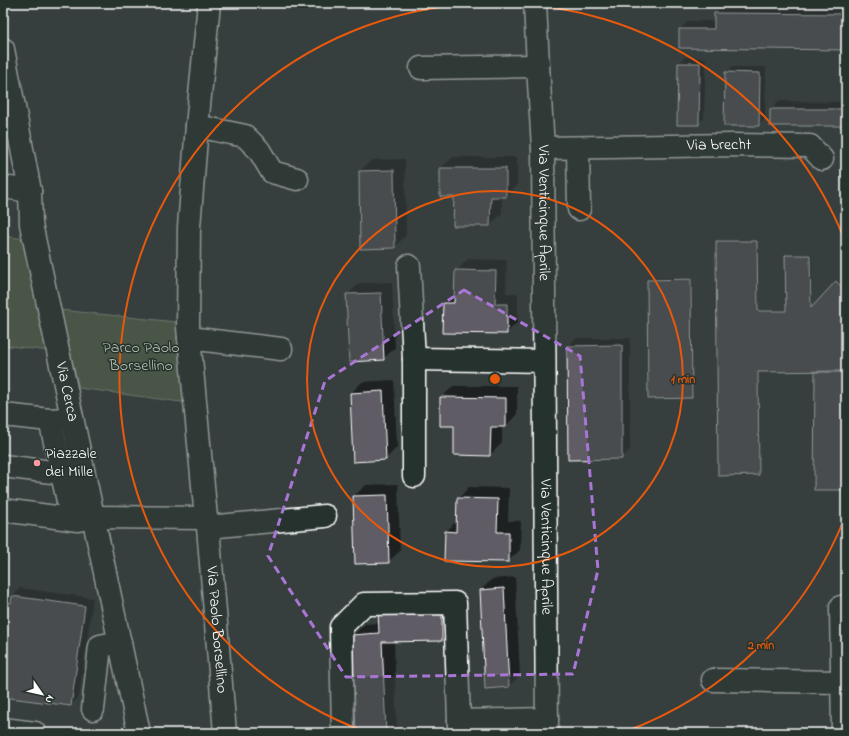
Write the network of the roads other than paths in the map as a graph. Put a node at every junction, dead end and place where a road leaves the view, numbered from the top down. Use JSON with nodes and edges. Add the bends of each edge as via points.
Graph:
{"nodes":[{"id":1,"x":209,"y":3,"type":"edge"},
{"id":2,"x":535,"y":3,"type":"edge"},
{"id":3,"x":3,"y":49,"type":"edge"},
{"id":4,"x":538,"y":66,"type":"junction"},
{"id":5,"x":421,"y":68,"type":"dead end"},
{"id":6,"x":197,"y":126,"type":"junction"},
{"id":7,"x":543,"y":148,"type":"junction"},
{"id":8,"x":578,"y":148,"type":"junction"},
{"id":9,"x":822,"y":159,"type":"dead end"},
{"id":10,"x":296,"y":179,"type":"dead end"},
{"id":11,"x":3,"y":187,"type":"edge"},
{"id":12,"x":30,"y":191,"type":"junction"},
{"id":13,"x":579,"y":209,"type":"dead end"},
{"id":14,"x":409,"y":266,"type":"dead end"},
{"id":15,"x":188,"y":338,"type":"junction"},
{"id":16,"x":281,"y":349,"type":"dead end"},
{"id":17,"x":414,"y":359,"type":"junction"},
{"id":18,"x":544,"y":361,"type":"junction"},
{"id":19,"x":3,"y":415,"type":"edge"},
{"id":20,"x":73,"y":419,"type":"junction"},
{"id":21,"x":50,"y":420,"type":"junction"},
{"id":22,"x":3,"y":466,"type":"edge"},
{"id":23,"x":60,"y":473,"type":"junction"},
{"id":24,"x":414,"y":476,"type":"dead end"},
{"id":25,"x":3,"y":510,"type":"edge"},
{"id":26,"x":325,"y":516,"type":"dead end"},
{"id":27,"x":94,"y":517,"type":"junction"},
{"id":28,"x":72,"y":519,"type":"junction"},
{"id":29,"x":207,"y":522,"type":"junction"},
{"id":30,"x":841,"y":607,"type":"dead end"},
{"id":31,"x":120,"y":642,"type":"junction"},
{"id":32,"x":713,"y":680,"type":"dead end"},
{"id":33,"x":842,"y":682,"type":"junction"},
{"id":34,"x":93,"y":709,"type":"dead end"},
{"id":35,"x":547,"y":726,"type":"edge"},
{"id":36,"x":459,"y":727,"type":"edge"},
{"id":37,"x":3,"y":729,"type":"edge"},
{"id":38,"x":35,"y":733,"type":"edge"},
{"id":39,"x":139,"y":733,"type":"edge"},
{"id":40,"x":225,"y":733,"type":"edge"},
{"id":41,"x":343,"y":733,"type":"edge"},
{"id":42,"x":843,"y":733,"type":"edge"}],
"edges":[{"from":1,"to":6,"type":"street","name":"Via Paolo Borsellino"},
{"from":2,"to":4,"type":"street","name":"Via Venticinque Aprile"},
{"from":3,"to":12,"type":"street","name":"Via Cerca"},
{"from":4,"to":5,"type":"street"},
{"from":4,"to":7,"type":"street","name":"Via Venticinque Aprile"},
{"from":6,"to":10,"type":"street","via":[[245,136],[259,150],[272,172]]},
{"from":6,"to":15,"type":"street","name":"Via Paolo Borsellino","via":[[189,227]]},
{"from":7,"to":8,"type":"street","name":"Via brecht"},
{"from":7,"to":18,"type":"street","name":"Via Venticinque Aprile"},
{"from":8,"to":9,"type":"street","name":"Via brecht","via":[[810,146]]},
{"from":8,"to":13,"type":"street"},
{"from":11,"to":12,"type":"street"},
{"from":12,"to":20,"type":"street","name":"Via Cerca","via":[[31,224]]},
{"from":14,"to":17,"type":"street"},
{"from":15,"to":16,"type":"street"},
{"from":15,"to":29,"type":"street","name":"Via Paolo Borsellino"},
{"from":17,"to":18,"type":"street"},
{"from":17,"to":24,"type":"street"},
{"from":18,"to":35,"type":"street","name":"Via Venticinque Aprile"},
{"from":19,"to":21,"type":"street"},
{"from":20,"to":21,"type":"street"},
{"from":20,"to":27,"type":"street","name":"Via Cerca"},
{"from":21,"to":23,"type":"street"},
{"from":22,"to":23,"type":"street"},
{"from":23,"to":28,"type":"street"},
{"from":25,"to":28,"type":"street"},
{"from":26,"to":29,"type":"street"},
{"from":27,"to":28,"type":"street"},
{"from":27,"to":29,"type":"street"},
{"from":27,"to":31,"type":"street","name":"Via Cerca"},
{"from":29,"to":40,"type":"street","name":"Via Paolo Borsellino"},
{"from":30,"to":33,"type":"street"},
{"from":31,"to":34,"type":"street","via":[[100,646]]},
{"from":31,"to":39,"type":"street","name":"Via Cerca"},
{"from":32,"to":33,"type":"street"},
{"from":33,"to":42,"type":"street"},
{"from":35,"to":36,"type":"street"},
{"from":36,"to":41,"type":"street","via":[[455,603],[364,604],[341,627]]},
{"from":37,"to":38,"type":"street"}]}
